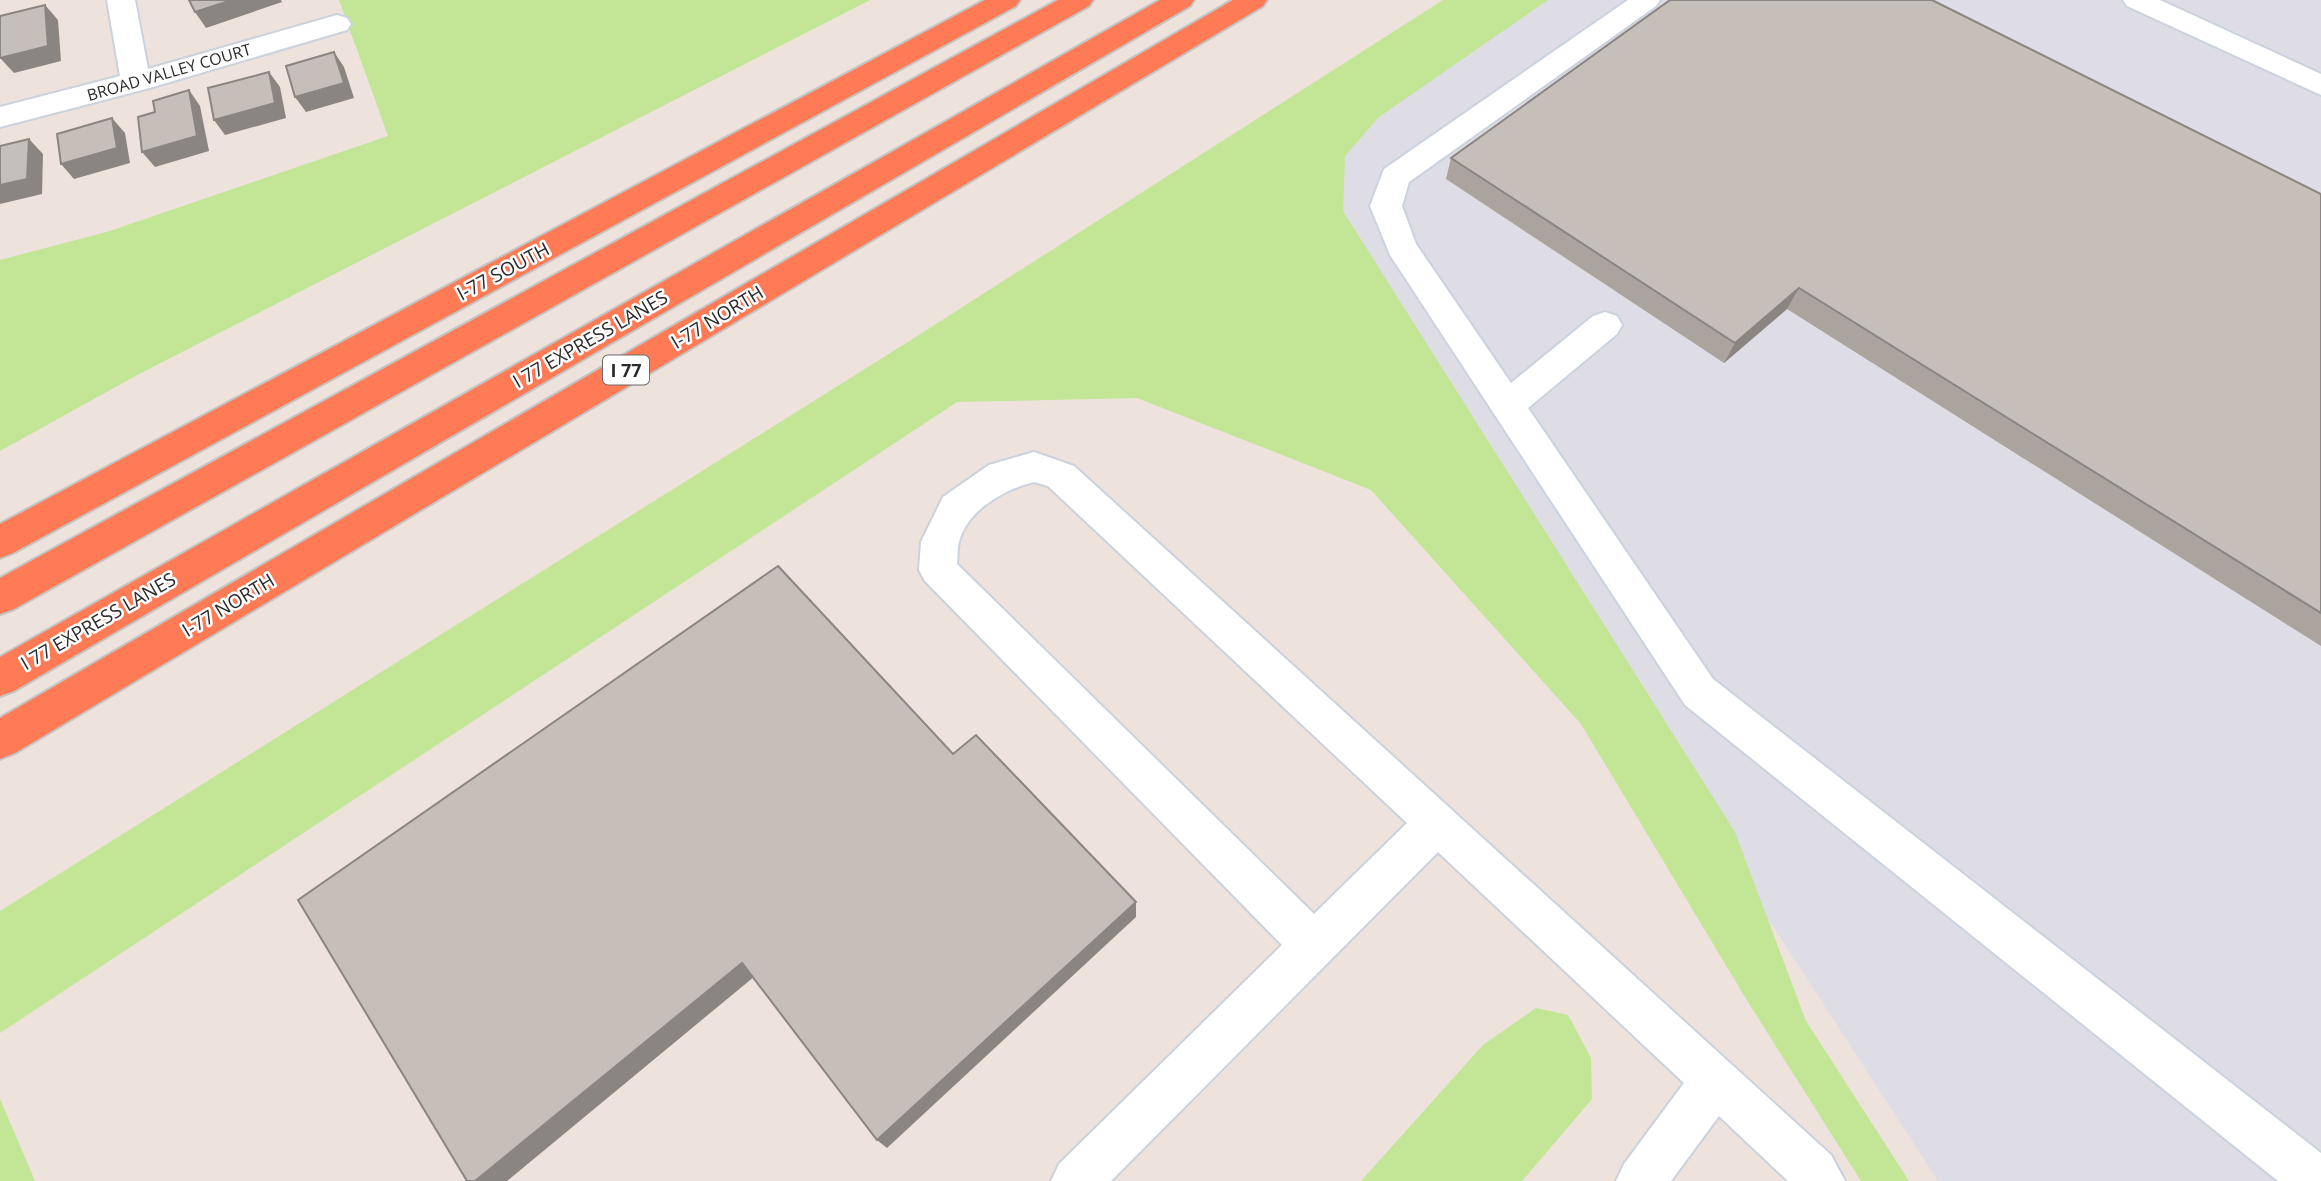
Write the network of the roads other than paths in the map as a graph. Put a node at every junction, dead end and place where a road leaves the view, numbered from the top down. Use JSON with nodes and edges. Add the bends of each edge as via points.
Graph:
{"nodes":[{"id":1,"x":121,"y":0,"type":"edge"},
{"id":2,"x":1006,"y":0,"type":"edge"},
{"id":3,"x":1079,"y":0,"type":"edge"},
{"id":4,"x":1180,"y":0,"type":"edge"},
{"id":5,"x":1253,"y":0,"type":"edge"},
{"id":6,"x":1646,"y":0,"type":"edge"},
{"id":7,"x":2137,"y":0,"type":"edge"},
{"id":8,"x":337,"y":24,"type":"dead end"},
{"id":9,"x":136,"y":82,"type":"junction"},
{"id":10,"x":2321,"y":85,"type":"edge"},
{"id":11,"x":0,"y":117,"type":"edge"},
{"id":12,"x":1605,"y":325,"type":"dead end"},
{"id":13,"x":1507,"y":406,"type":"junction"},
{"id":14,"x":0,"y":542,"type":"edge"},
{"id":15,"x":0,"y":597,"type":"edge"},
{"id":16,"x":0,"y":678,"type":"edge"},
{"id":17,"x":0,"y":740,"type":"edge"},
{"id":18,"x":1437,"y":823,"type":"junction"},
{"id":19,"x":1314,"y":945,"type":"junction"},
{"id":20,"x":1715,"y":1081,"type":"junction"},
{"id":21,"x":1076,"y":1181,"type":"edge"},
{"id":22,"x":1642,"y":1181,"type":"edge"},
{"id":23,"x":1820,"y":1181,"type":"edge"},
{"id":24,"x":2316,"y":1181,"type":"edge"}],
"edges":[{"from":1,"to":9,"type":"street"},
{"from":2,"to":14,"type":"highway","name":"I-77 SOUTH"},
{"from":3,"to":15,"type":"highway"},
{"from":4,"to":16,"type":"highway","name":"I 77 EXPRESS LANES","number":"I 77"},
{"from":5,"to":17,"type":"highway","name":"I-77 NORTH","number":"I 77"},
{"from":6,"to":13,"type":"street","via":[[1395,177],[1386,206],[1401,247]]},
{"from":7,"to":10,"type":"street"},
{"from":8,"to":9,"type":"street","name":"BROAD VALLEY COURT"},
{"from":9,"to":11,"type":"street","name":"BROAD VALLEY COURT"},
{"from":12,"to":13,"type":"street"},
{"from":13,"to":24,"type":"street","via":[[1699,692]]},
{"from":18,"to":19,"type":"street"},
{"from":18,"to":19,"type":"street","via":[[1061,476],[1034,467],[1002,475],[956,508],[940,542],[938,570]]},
{"from":18,"to":20,"type":"street"},
{"from":19,"to":21,"type":"street"},
{"from":20,"to":22,"type":"street"},
{"from":20,"to":23,"type":"street"}]}
